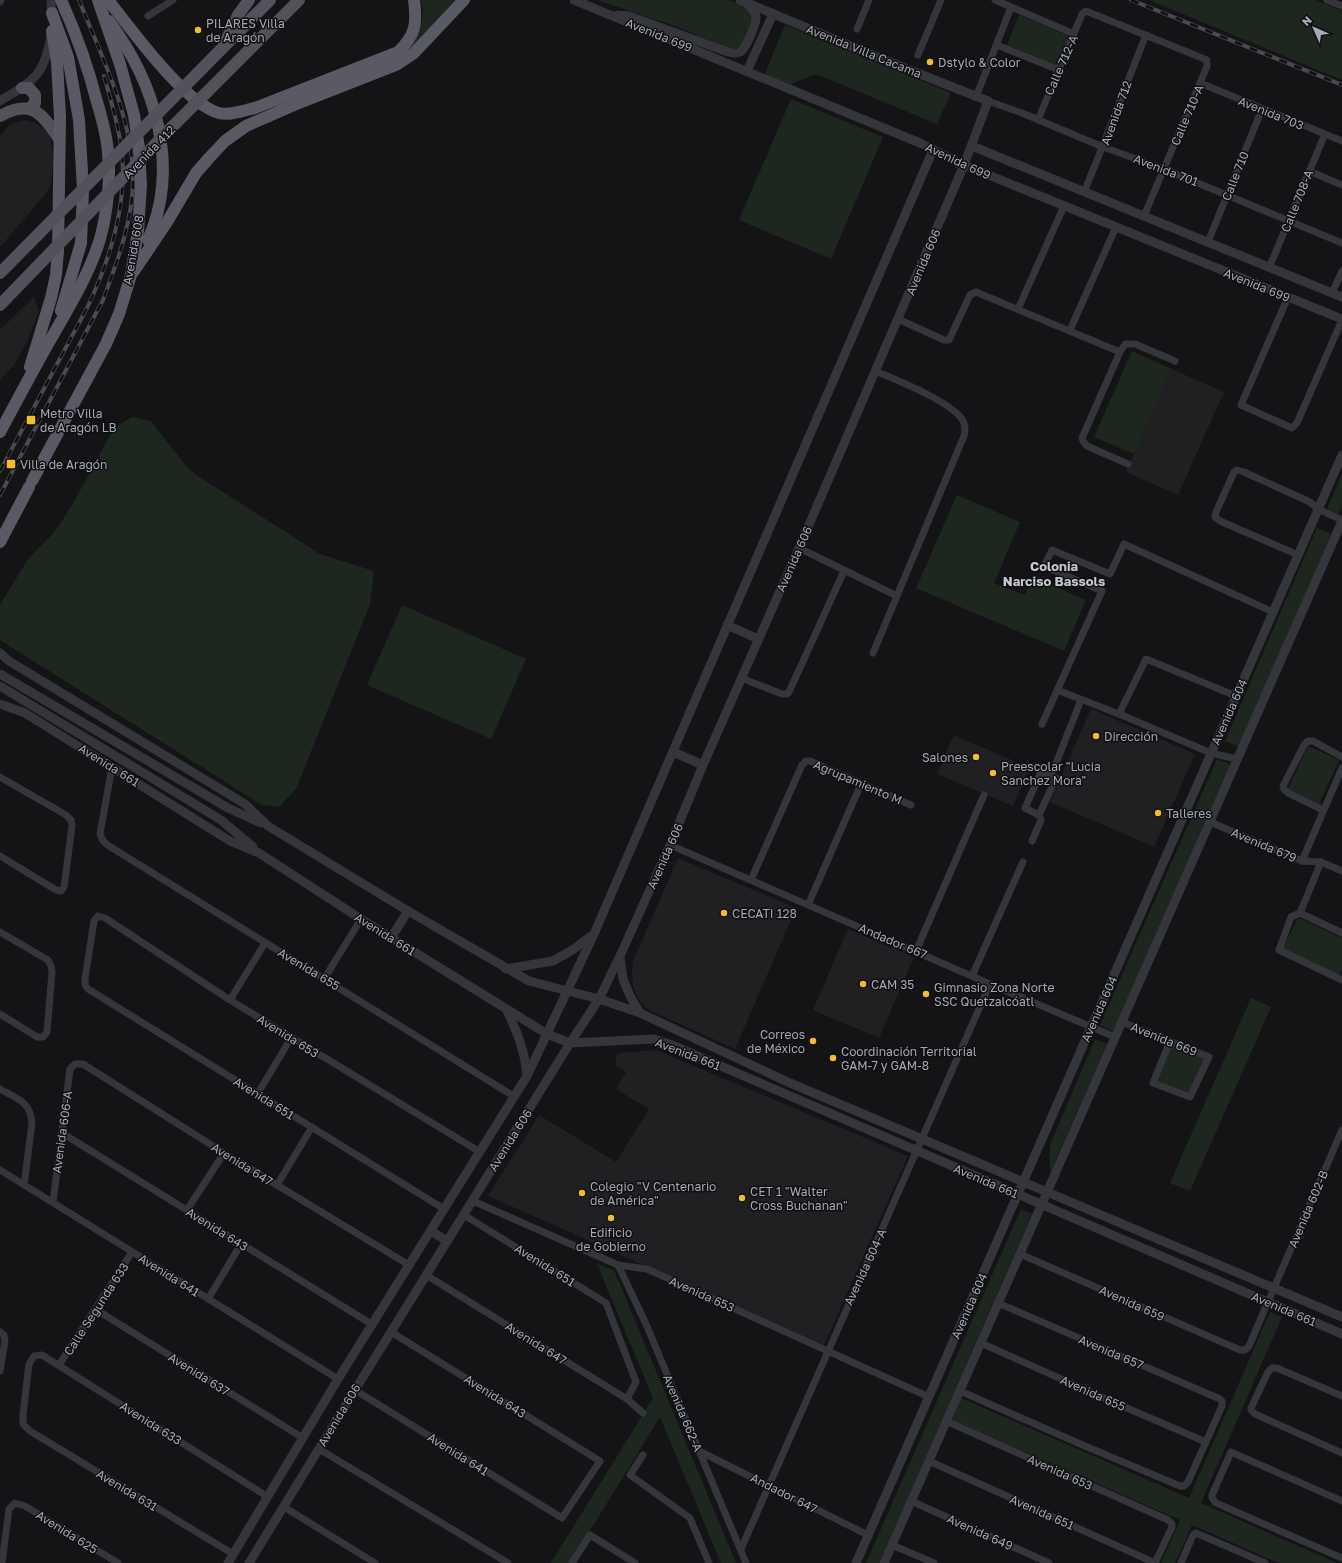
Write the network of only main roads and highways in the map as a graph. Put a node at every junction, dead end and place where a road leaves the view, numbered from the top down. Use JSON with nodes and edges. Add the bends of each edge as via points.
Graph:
{"nodes":[{"id":1,"x":61,"y":0,"type":"edge"},
{"id":2,"x":249,"y":0,"type":"edge"},
{"id":3,"x":270,"y":0,"type":"edge"},
{"id":4,"x":299,"y":0,"type":"edge"},
{"id":5,"x":414,"y":0,"type":"edge"},
{"id":6,"x":464,"y":0,"type":"edge"},
{"id":7,"x":102,"y":4,"type":"edge"},
{"id":8,"x":52,"y":13,"type":"road end"},
{"id":9,"x":52,"y":31,"type":"road end"},
{"id":10,"x":224,"y":45,"type":"junction"},
{"id":11,"x":22,"y":88,"type":"road end"},
{"id":12,"x":30,"y":108,"type":"junction"},
{"id":13,"x":0,"y":116,"type":"edge"},
{"id":14,"x":59,"y":139,"type":"junction"},
{"id":15,"x":0,"y":273,"type":"edge"},
{"id":16,"x":131,"y":275,"type":"junction"},
{"id":17,"x":0,"y":305,"type":"edge"},
{"id":18,"x":52,"y":336,"type":"junction"},
{"id":19,"x":23,"y":389,"type":"junction"},
{"id":20,"x":0,"y":432,"type":"edge"},
{"id":21,"x":0,"y":542,"type":"edge"}],
"edges":[{"from":1,"to":18,"type":"highway","via":[[90,77],[105,130],[108,177],[100,239],[74,300]]},
{"from":2,"to":10,"type":"main road","via":[[238,15]]},
{"from":3,"to":10,"type":"main road","name":"Avenida 412","bridge":true},
{"from":4,"to":17,"type":"main road","name":"Avenida 412","bridge":true},
{"from":5,"to":7,"type":"highway","via":[[414,32],[407,44],[398,52],[255,108],[221,114],[209,110],[180,86]]},
{"from":6,"to":16,"type":"highway","via":[[414,53],[396,65],[246,126],[225,141],[196,173],[168,222]]},
{"from":7,"to":16,"type":"highway","name":"Avenida 608","via":[[134,115],[139,148],[141,185],[138,231]]},
{"from":7,"to":16,"type":"highway","via":[[137,65],[151,97],[162,151],[162,180],[153,230]]},
{"from":8,"to":18,"type":"highway","via":[[69,64],[79,120],[83,189],[81,243]]},
{"from":9,"to":14,"type":"highway","via":[[57,62]]},
{"from":10,"to":15,"type":"main road","name":"Avenida 412","bridge":true},
{"from":11,"to":12,"type":"main road","via":[[29,88],[35,95],[35,103]]},
{"from":12,"to":13,"type":"main road"},
{"from":12,"to":14,"type":"main road","via":[[47,120]]},
{"from":14,"to":19,"type":"highway","via":[[56,275]]},
{"from":16,"to":21,"type":"highway","name":"Avenida 608","via":[[119,314],[106,344]]},
{"from":18,"to":19,"type":"highway"},
{"from":19,"to":20,"type":"highway"}]}
